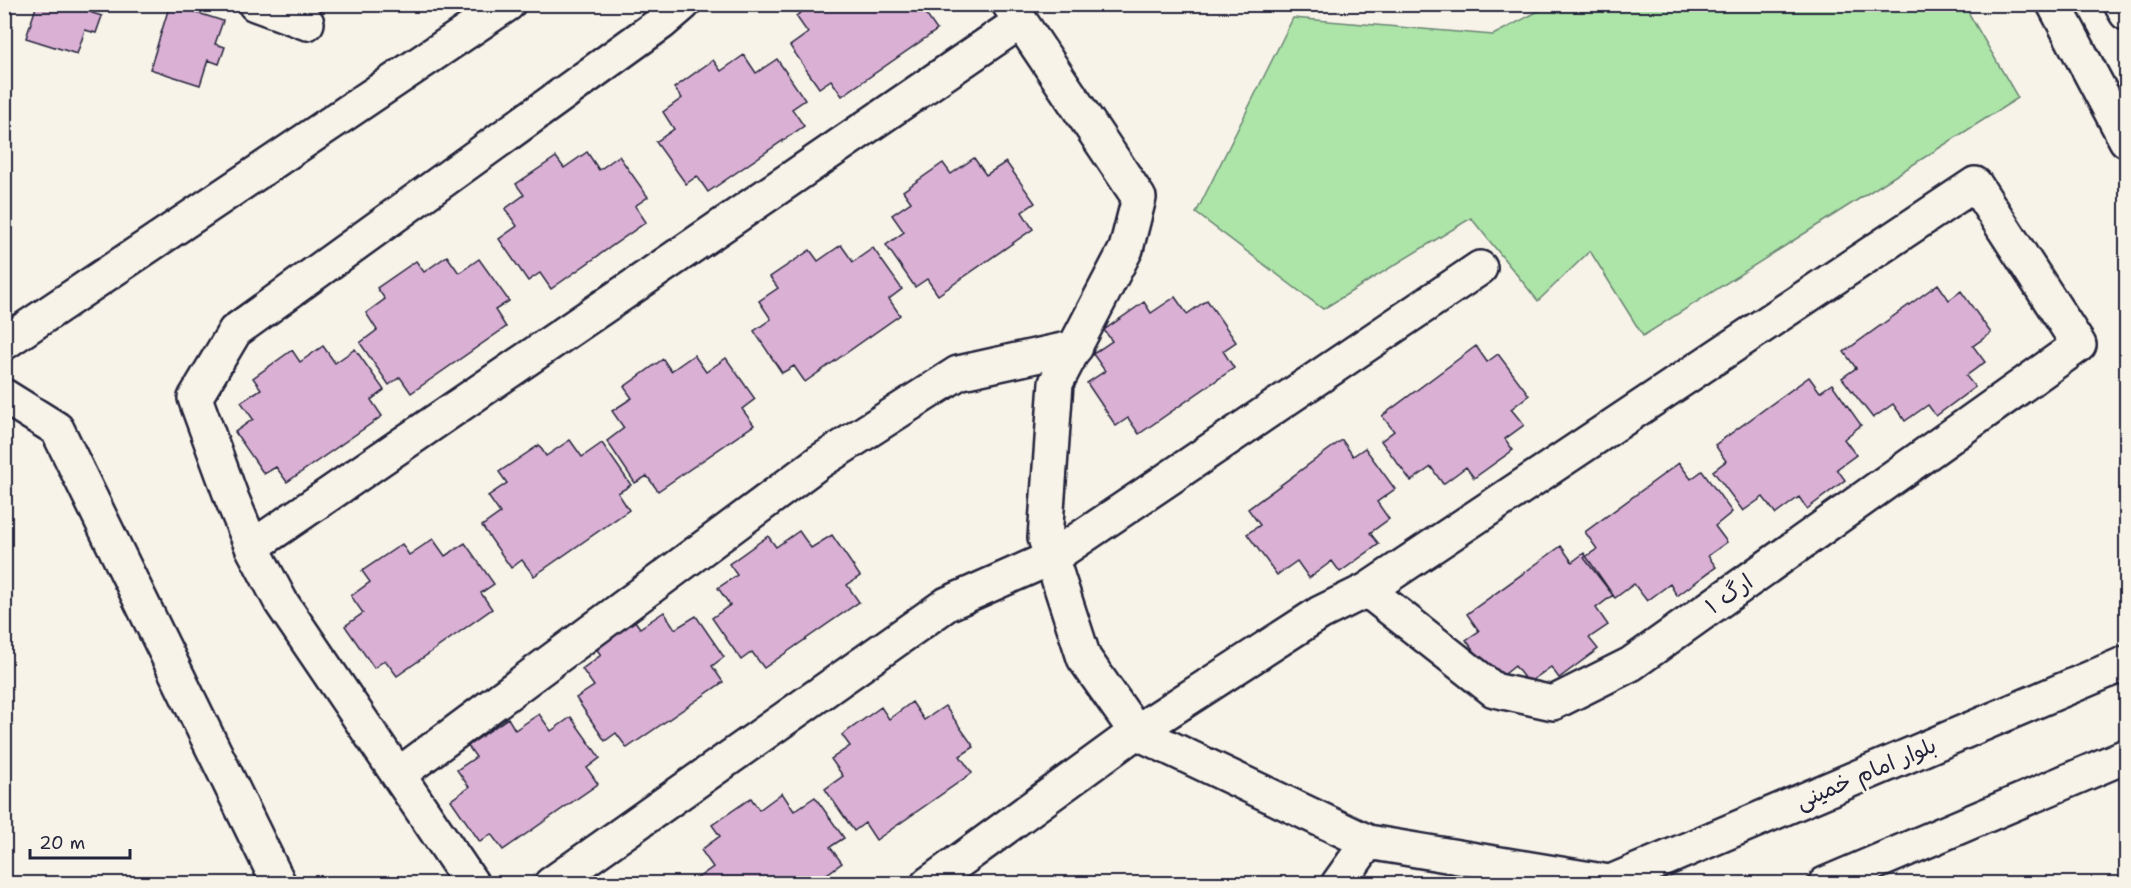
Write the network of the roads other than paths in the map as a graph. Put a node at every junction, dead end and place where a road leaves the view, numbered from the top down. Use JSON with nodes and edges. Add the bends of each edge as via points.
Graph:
{"nodes":[{"id":1,"x":255,"y":4,"type":"edge"},
{"id":2,"x":508,"y":4,"type":"edge"},
{"id":3,"x":683,"y":4,"type":"edge"},
{"id":4,"x":2054,"y":4,"type":"edge"},
{"id":5,"x":2121,"y":4,"type":"edge"},
{"id":6,"x":1014,"y":13,"type":"edge"},
{"id":7,"x":2127,"y":13,"type":"edge"},
{"id":8,"x":307,"y":23,"type":"dead end"},
{"id":9,"x":2127,"y":140,"type":"edge"},
{"id":10,"x":1480,"y":268,"type":"dead end"},
{"id":11,"x":4,"y":343,"type":"edge"},
{"id":12,"x":1076,"y":347,"type":"junction"},
{"id":13,"x":4,"y":396,"type":"edge"},
{"id":14,"x":252,"y":547,"type":"junction"},
{"id":15,"x":1051,"y":558,"type":"junction"},
{"id":16,"x":1367,"y":590,"type":"junction"},
{"id":17,"x":2127,"y":663,"type":"edge"},
{"id":18,"x":1136,"y":732,"type":"junction"},
{"id":19,"x":2127,"y":756,"type":"edge"},
{"id":20,"x":398,"y":775,"type":"junction"},
{"id":21,"x":1368,"y":842,"type":"junction"},
{"id":22,"x":1607,"y":883,"type":"edge"},
{"id":23,"x":279,"y":884,"type":"edge"},
{"id":24,"x":472,"y":884,"type":"edge"},
{"id":25,"x":551,"y":884,"type":"edge"},
{"id":26,"x":928,"y":884,"type":"edge"},
{"id":27,"x":1338,"y":884,"type":"edge"},
{"id":28,"x":1825,"y":884,"type":"edge"}],
"edges":[{"from":1,"to":8,"type":"street"},
{"from":2,"to":11,"type":"street"},
{"from":3,"to":14,"type":"street","via":[[236,331],[195,398]]},
{"from":4,"to":9,"type":"street"},
{"from":5,"to":7,"type":"street"},
{"from":6,"to":12,"type":"street","via":[[1139,198],[1126,249]]},
{"from":6,"to":14,"type":"street"},
{"from":10,"to":15,"type":"street"},
{"from":12,"to":15,"type":"street","via":[[1056,383],[1045,538]]},
{"from":12,"to":20,"type":"street","via":[[958,373],[819,462]]},
{"from":13,"to":23,"type":"street","via":[[57,429]]},
{"from":14,"to":20,"type":"street","via":[[281,602]]},
{"from":15,"to":18,"type":"street","via":[[1084,658]]},
{"from":15,"to":25,"type":"street","via":[[947,604]]},
{"from":16,"to":16,"type":"street","name":"ارگ ۱","via":[[1494,690],[1553,703],[1631,664],[2079,345],[1975,184]]},
{"from":16,"to":18,"type":"street","via":[[1320,613]]},
{"from":17,"to":22,"type":"street","name":"بلوار امام خمینی"},
{"from":18,"to":21,"type":"street"},
{"from":18,"to":26,"type":"street"},
{"from":19,"to":28,"type":"street"},
{"from":20,"to":24,"type":"street"},
{"from":21,"to":22,"type":"street"},
{"from":21,"to":27,"type":"street"}]}
